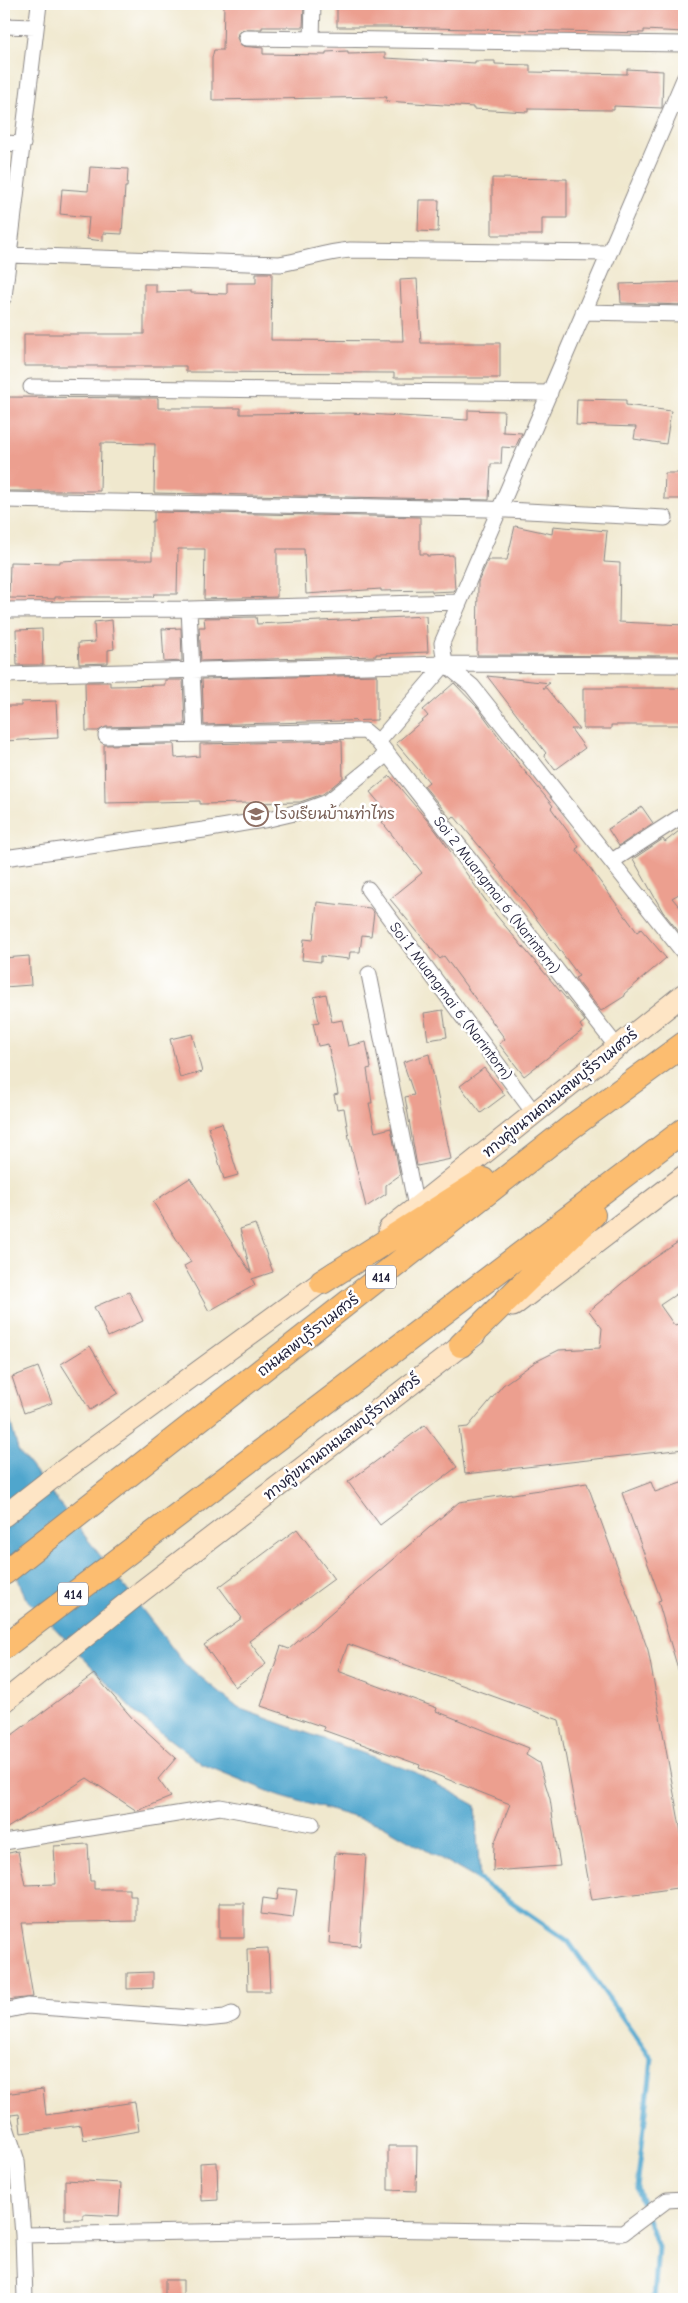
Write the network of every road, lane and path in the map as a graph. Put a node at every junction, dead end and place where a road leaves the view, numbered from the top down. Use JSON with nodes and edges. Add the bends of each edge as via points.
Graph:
{"nodes":[{"id":1,"x":38,"y":4,"type":"edge"},
{"id":2,"x":313,"y":4,"type":"edge"},
{"id":3,"x":4,"y":26,"type":"edge"},
{"id":4,"x":35,"y":27,"type":"junction"},
{"id":5,"x":246,"y":38,"type":"dead end"},
{"id":6,"x":312,"y":38,"type":"junction"},
{"id":7,"x":684,"y":44,"type":"edge"},
{"id":8,"x":684,"y":79,"type":"edge"},
{"id":9,"x":4,"y":143,"type":"edge"},
{"id":10,"x":23,"y":144,"type":"junction"},
{"id":11,"x":609,"y":254,"type":"junction"},
{"id":12,"x":9,"y":255,"type":"junction"},
{"id":13,"x":4,"y":297,"type":"edge"},
{"id":14,"x":583,"y":312,"type":"junction"},
{"id":15,"x":684,"y":314,"type":"edge"},
{"id":16,"x":31,"y":387,"type":"dead end"},
{"id":17,"x":550,"y":393,"type":"junction"},
{"id":18,"x":4,"y":500,"type":"edge"},
{"id":19,"x":499,"y":510,"type":"junction"},
{"id":20,"x":664,"y":518,"type":"dead end"},
{"id":21,"x":460,"y":602,"type":"junction"},
{"id":22,"x":189,"y":609,"type":"junction"},
{"id":23,"x":4,"y":610,"type":"edge"},
{"id":24,"x":445,"y":664,"type":"junction"},
{"id":25,"x":684,"y":665,"type":"edge"},
{"id":26,"x":192,"y":669,"type":"junction"},
{"id":27,"x":4,"y":675,"type":"edge"},
{"id":28,"x":195,"y":734,"type":"junction"},
{"id":29,"x":106,"y":736,"type":"dead end"},
{"id":30,"x":382,"y":748,"type":"junction"},
{"id":31,"x":680,"y":817,"type":"dead end"},
{"id":32,"x":4,"y":858,"type":"edge"},
{"id":33,"x":612,"y":861,"type":"junction"},
{"id":34,"x":368,"y":889,"type":"dead end"},
{"id":35,"x":684,"y":953,"type":"edge"},
{"id":36,"x":370,"y":974,"type":"dead end"},
{"id":37,"x":684,"y":994,"type":"edge"},
{"id":38,"x":684,"y":1044,"type":"edge"},
{"id":39,"x":617,"y":1047,"type":"junction"},
{"id":40,"x":534,"y":1113,"type":"junction"},
{"id":41,"x":572,"y":1127,"type":"junction"},
{"id":42,"x":684,"y":1130,"type":"edge"},
{"id":43,"x":684,"y":1176,"type":"edge"},
{"id":44,"x":416,"y":1207,"type":"junction"},
{"id":45,"x":322,"y":1282,"type":"junction"},
{"id":46,"x":461,"y":1345,"type":"junction"},
{"id":47,"x":4,"y":1516,"type":"edge"},
{"id":48,"x":4,"y":1573,"type":"edge"},
{"id":49,"x":4,"y":1647,"type":"edge"},
{"id":50,"x":4,"y":1702,"type":"edge"},
{"id":51,"x":312,"y":1824,"type":"dead end"},
{"id":52,"x":4,"y":1842,"type":"edge"},
{"id":53,"x":4,"y":2012,"type":"edge"},
{"id":54,"x":232,"y":2014,"type":"dead end"},
{"id":55,"x":4,"y":2121,"type":"edge"},
{"id":56,"x":684,"y":2199,"type":"edge"},
{"id":57,"x":23,"y":2235,"type":"junction"},
{"id":58,"x":25,"y":2299,"type":"edge"}],
"edges":[{"from":1,"to":4,"type":"street"},
{"from":2,"to":6,"type":"street"},
{"from":3,"to":4,"type":"street"},
{"from":4,"to":10,"type":"street"},
{"from":5,"to":6,"type":"street"},
{"from":6,"to":7,"type":"street"},
{"from":8,"to":11,"type":"street"},
{"from":9,"to":10,"type":"street"},
{"from":10,"to":12,"type":"street"},
{"from":11,"to":12,"type":"street","via":[[350,250],[326,252],[280,264]]},
{"from":11,"to":14,"type":"street"},
{"from":12,"to":13,"type":"street"},
{"from":14,"to":15,"type":"street"},
{"from":14,"to":17,"type":"street"},
{"from":16,"to":17,"type":"street"},
{"from":17,"to":19,"type":"street"},
{"from":18,"to":19,"type":"street"},
{"from":19,"to":20,"type":"street"},
{"from":19,"to":21,"type":"street"},
{"from":21,"to":22,"type":"street"},
{"from":21,"to":24,"type":"street","via":[[442,643]]},
{"from":22,"to":23,"type":"street"},
{"from":22,"to":26,"type":"street"},
{"from":24,"to":25,"type":"street"},
{"from":24,"to":26,"type":"street"},
{"from":24,"to":30,"type":"street"},
{"from":24,"to":33,"type":"street","via":[[472,686]]},
{"from":26,"to":27,"type":"street"},
{"from":26,"to":28,"type":"street"},
{"from":28,"to":29,"type":"street","name":"Soi 2 Muangmai 6 (Narintorn)"},
{"from":28,"to":30,"type":"street","name":"Soi 2 Muangmai 6 (Narintorn)","via":[[364,731]]},
{"from":30,"to":32,"type":"street","via":[[328,802],[303,811],[204,830]]},
{"from":30,"to":39,"type":"street","name":"Soi 2 Muangmai 6 (Narintorn)"},
{"from":31,"to":33,"type":"street"},
{"from":33,"to":35,"type":"street"},
{"from":34,"to":40,"type":"street","name":"Soi 1 Muangmai 6 (Narintorn)"},
{"from":36,"to":44,"type":"street"},
{"from":37,"to":39,"type":"main road","name":"ทางคู่ขนานถนนลพบุรีราเมศวร์","number":"414"},
{"from":38,"to":41,"type":"main road","name":"ถนนลพบุรีราเมศวร์","number":"414"},
{"from":39,"to":40,"type":"main road","name":"ทางคู่ขนานถนนลพบุรีราเมศวร์","number":"414"},
{"from":40,"to":44,"type":"main road","name":"ทางคู่ขนานถนนลพบุรีราเมศวร์","number":"414"},
{"from":41,"to":45,"type":"main road"},
{"from":41,"to":48,"type":"main road","name":"ถนนลพบุรีราเมศวร์","number":"414"},
{"from":42,"to":46,"type":"main road"},
{"from":42,"to":49,"type":"main road","number":"414"},
{"from":43,"to":46,"type":"main road","name":"ทางคู่ขนานถนนลพบุรีราเมศวร์"},
{"from":44,"to":45,"type":"main road","name":"ทางคู่ขนานถนนลพบุรีราเมศวร์","number":"414"},
{"from":45,"to":47,"type":"main road","name":"ทางคู่ขนานถนนลพบุรีราเมศวร์","number":"414"},
{"from":46,"to":50,"type":"main road","name":"ทางคู่ขนานถนนลพบุรีราเมศวร์","via":[[142,1591]]},
{"from":51,"to":52,"type":"street","via":[[220,1807]]},
{"from":53,"to":54,"type":"street","via":[[27,2006],[205,2019],[225,2018]]},
{"from":55,"to":57,"type":"street","via":[[17,2161]]},
{"from":56,"to":57,"type":"street","via":[[667,2200],[623,2233],[364,2229]]},
{"from":57,"to":58,"type":"street"}]}
